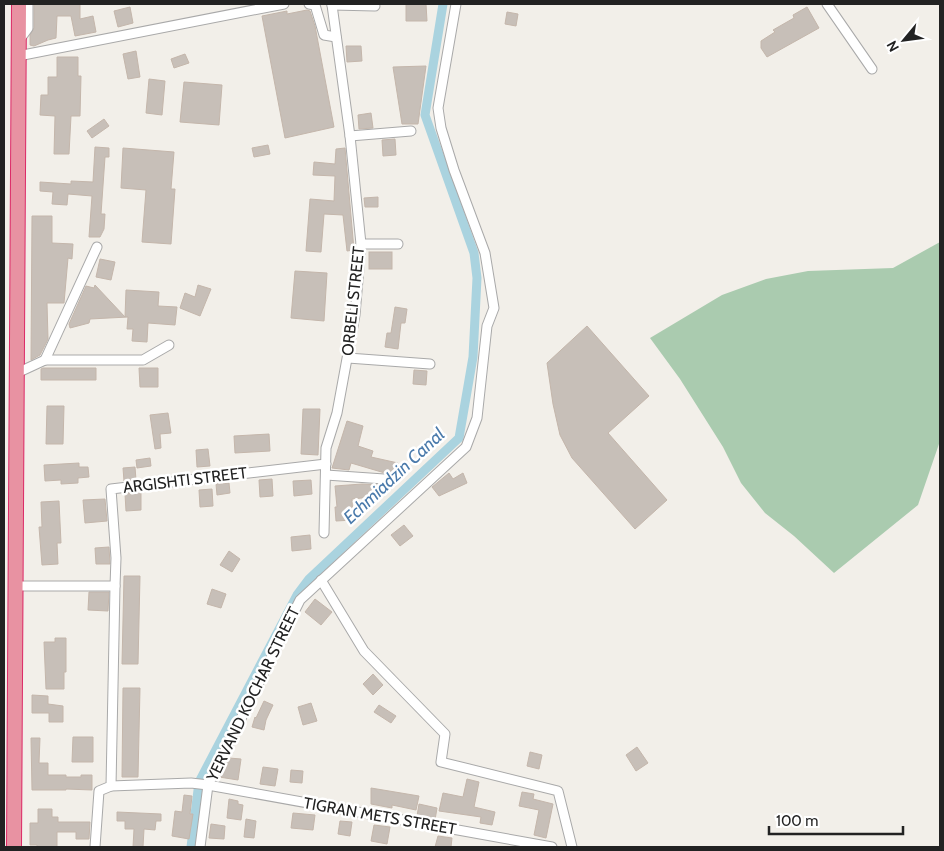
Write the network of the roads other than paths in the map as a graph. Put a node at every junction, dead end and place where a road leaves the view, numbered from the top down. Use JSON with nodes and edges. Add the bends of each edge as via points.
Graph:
{"nodes":[{"id":1,"x":18,"y":4,"type":"edge"},
{"id":2,"x":28,"y":4,"type":"edge"},
{"id":3,"x":284,"y":4,"type":"edge"},
{"id":4,"x":309,"y":4,"type":"edge"},
{"id":5,"x":456,"y":4,"type":"edge"},
{"id":6,"x":827,"y":4,"type":"edge"},
{"id":7,"x":331,"y":5,"type":"edge"},
{"id":8,"x":375,"y":6,"type":"dead end"},
{"id":9,"x":336,"y":37,"type":"junction"},
{"id":10,"x":18,"y":42,"type":"junction"},
{"id":11,"x":18,"y":56,"type":"junction"},
{"id":12,"x":872,"y":70,"type":"dead end"},
{"id":13,"x":411,"y":131,"type":"dead end"},
{"id":14,"x":350,"y":136,"type":"junction"},
{"id":15,"x":361,"y":244,"type":"junction"},
{"id":16,"x":398,"y":244,"type":"dead end"},
{"id":17,"x":97,"y":247,"type":"dead end"},
{"id":18,"x":169,"y":344,"type":"dead end"},
{"id":19,"x":348,"y":358,"type":"junction"},
{"id":20,"x":45,"y":360,"type":"junction"},
{"id":21,"x":430,"y":364,"type":"dead end"},
{"id":22,"x":17,"y":373,"type":"junction"},
{"id":23,"x":326,"y":464,"type":"junction"},
{"id":24,"x":326,"y":475,"type":"junction"},
{"id":25,"x":384,"y":479,"type":"dead end"},
{"id":26,"x":324,"y":533,"type":"dead end"},
{"id":27,"x":321,"y":580,"type":"junction"},
{"id":28,"x":16,"y":586,"type":"junction"},
{"id":29,"x":115,"y":586,"type":"junction"},
{"id":30,"x":208,"y":784,"type":"junction"},
{"id":31,"x":111,"y":786,"type":"junction"},
{"id":32,"x":14,"y":847,"type":"edge"},
{"id":33,"x":95,"y":847,"type":"edge"},
{"id":34,"x":200,"y":847,"type":"edge"},
{"id":35,"x":552,"y":847,"type":"edge"},
{"id":36,"x":572,"y":847,"type":"edge"}],
"edges":[{"from":1,"to":10,"type":"highway"},
{"from":2,"to":10,"type":"street","via":[[28,28]]},
{"from":3,"to":11,"type":"street"},
{"from":4,"to":9,"type":"street","via":[[315,5],[324,35]]},
{"from":5,"to":27,"type":"street","name":"YERVAND KOCHAR STREET","via":[[438,108],[440,128],[451,162],[485,252],[494,308],[487,326],[477,418],[466,447]]},
{"from":6,"to":12,"type":"street"},
{"from":7,"to":8,"type":"street"},
{"from":7,"to":9,"type":"street","name":"ORBELI STREET"},
{"from":9,"to":14,"type":"street","name":"ORBELI STREET"},
{"from":10,"to":11,"type":"highway"},
{"from":11,"to":22,"type":"highway"},
{"from":13,"to":14,"type":"street"},
{"from":14,"to":15,"type":"street","name":"ORBELI STREET"},
{"from":15,"to":16,"type":"street"},
{"from":15,"to":19,"type":"street","name":"ORBELI STREET","via":[[356,315]]},
{"from":17,"to":20,"type":"street"},
{"from":18,"to":20,"type":"street","via":[[143,360]]},
{"from":19,"to":21,"type":"street"},
{"from":19,"to":23,"type":"street","name":"ORBELI STREET","via":[[326,448]]},
{"from":20,"to":22,"type":"street"},
{"from":22,"to":28,"type":"highway"},
{"from":23,"to":24,"type":"street","name":"ORBELI STREET"},
{"from":23,"to":29,"type":"street","name":"ARGISHTI STREET","via":[[111,489]]},
{"from":24,"to":25,"type":"street"},
{"from":24,"to":26,"type":"street","name":"ORBELI STREET"},
{"from":27,"to":30,"type":"street","name":"YERVAND KOCHAR STREET","via":[[300,600]]},
{"from":27,"to":36,"type":"street","via":[[364,651],[445,734],[441,762],[558,791]]},
{"from":28,"to":29,"type":"street"},
{"from":28,"to":32,"type":"highway"},
{"from":29,"to":31,"type":"street"},
{"from":30,"to":31,"type":"street","name":"TIGRAN METS STREET"},
{"from":30,"to":34,"type":"street","name":"YERVAND KOCHAR STREET"},
{"from":30,"to":35,"type":"street","name":"TIGRAN METS STREET"},
{"from":31,"to":33,"type":"street","via":[[98,791]]}]}
